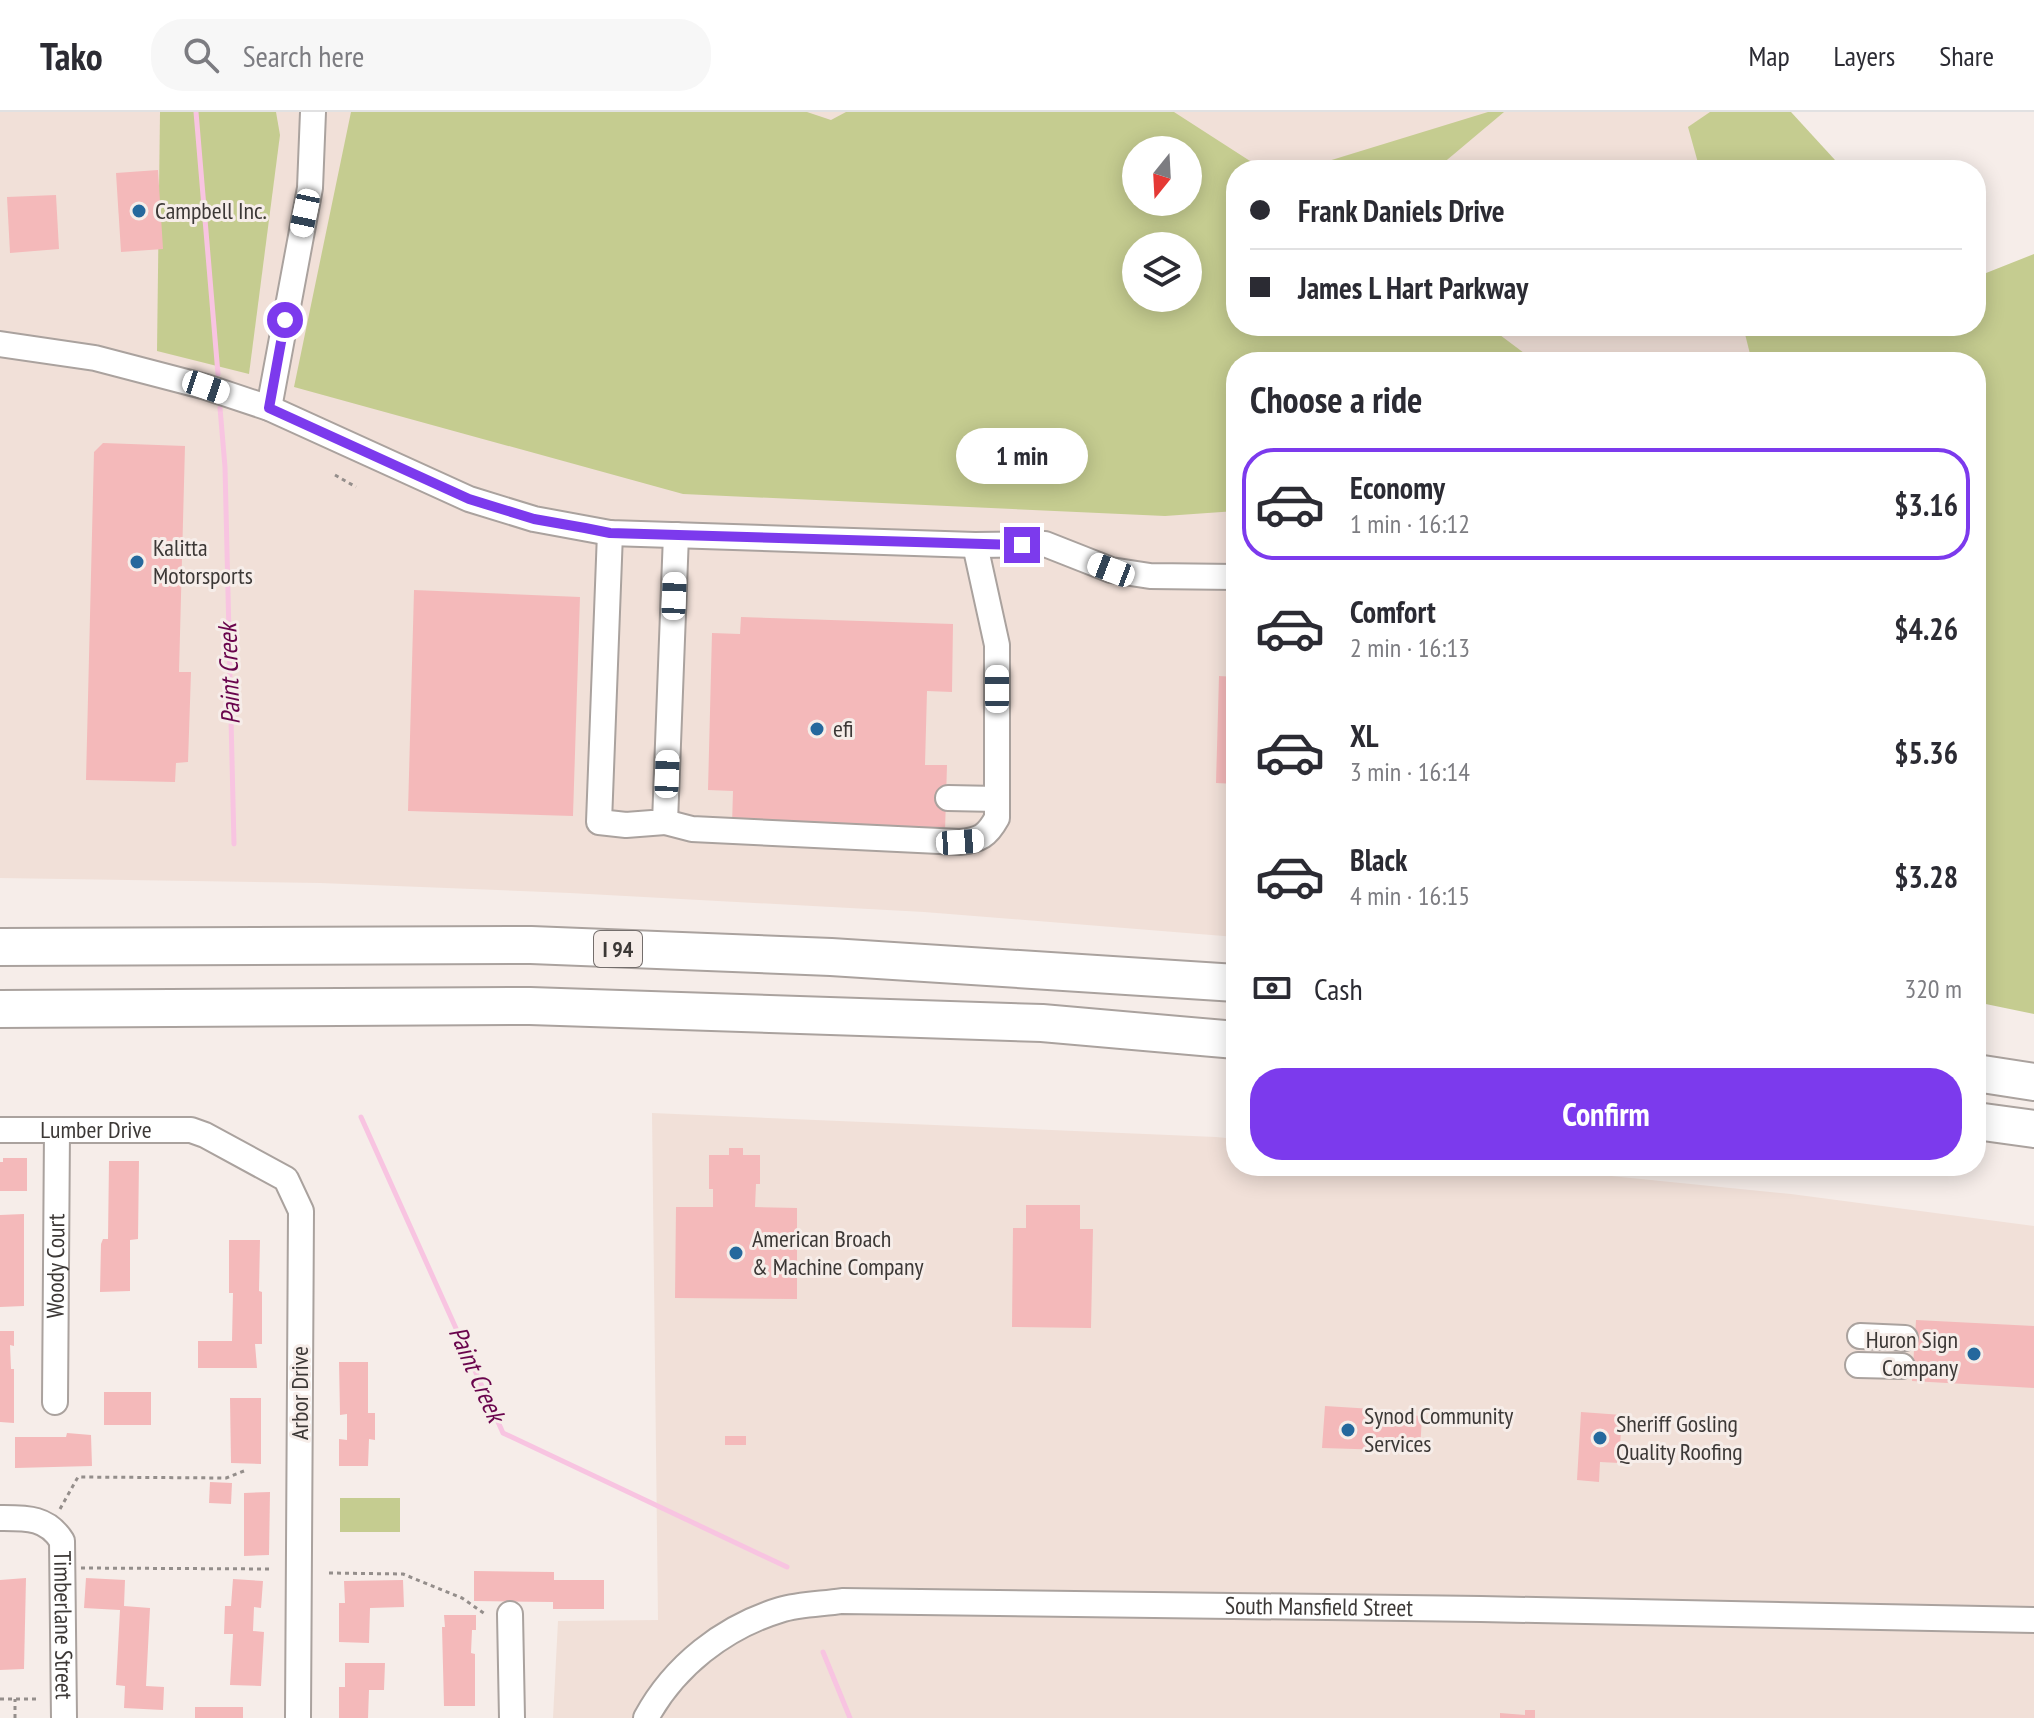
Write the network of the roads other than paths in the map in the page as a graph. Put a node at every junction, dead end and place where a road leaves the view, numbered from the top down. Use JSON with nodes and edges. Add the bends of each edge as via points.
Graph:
{"nodes":[{"id":1,"x":313,"y":112,"type":"edge"},
{"id":2,"x":0,"y":344,"type":"edge"},
{"id":3,"x":269,"y":408,"type":"junction"},
{"id":4,"x":610,"y":533,"type":"junction"},
{"id":5,"x":676,"y":535,"type":"junction"},
{"id":6,"x":975,"y":545,"type":"junction"},
{"id":7,"x":1226,"y":577,"type":"edge"},
{"id":8,"x":948,"y":798,"type":"dead end"},
{"id":9,"x":997,"y":799,"type":"junction"},
{"id":10,"x":665,"y":822,"type":"junction"},
{"id":11,"x":0,"y":947,"type":"edge"},
{"id":12,"x":1226,"y":982,"type":"edge"},
{"id":13,"x":0,"y":1009,"type":"edge"},
{"id":14,"x":1226,"y":1039,"type":"edge"},
{"id":15,"x":1986,"y":1075,"type":"edge"},
{"id":16,"x":2034,"y":1082,"type":"edge"},
{"id":17,"x":1986,"y":1122,"type":"edge"},
{"id":18,"x":2034,"y":1129,"type":"edge"},
{"id":19,"x":0,"y":1130,"type":"edge"},
{"id":20,"x":57,"y":1130,"type":"junction"},
{"id":21,"x":191,"y":1130,"type":"joint"},
{"id":22,"x":1860,"y":1336,"type":"dead end"},
{"id":23,"x":1905,"y":1338,"type":"dead end"},
{"id":24,"x":1858,"y":1365,"type":"dead end"},
{"id":25,"x":1902,"y":1366,"type":"dead end"},
{"id":26,"x":55,"y":1402,"type":"dead end"},
{"id":27,"x":7,"y":1518,"type":"edge"},
{"id":28,"x":510,"y":1614,"type":"dead end"},
{"id":29,"x":2034,"y":1620,"type":"edge"},
{"id":30,"x":64,"y":1718,"type":"edge"},
{"id":31,"x":298,"y":1718,"type":"edge"},
{"id":32,"x":512,"y":1718,"type":"edge"},
{"id":33,"x":646,"y":1718,"type":"edge"}],
"edges":[{"from":1,"to":3,"type":"street","via":[[310,188]]},
{"from":2,"to":3,"type":"street","via":[[95,358]]},
{"from":3,"to":4,"type":"street","via":[[469,499],[534,519]]},
{"from":4,"to":5,"type":"street"},
{"from":4,"to":10,"type":"street","via":[[599,822]]},
{"from":5,"to":6,"type":"street"},
{"from":5,"to":10,"type":"street"},
{"from":6,"to":7,"type":"street","via":[[1045,544],[1111,570]]},
{"from":6,"to":9,"type":"street","via":[[997,645]]},
{"from":8,"to":9,"type":"street"},
{"from":9,"to":10,"type":"street","via":[[997,818],[978,841],[692,829]]},
{"from":11,"to":12,"type":"highway","number":"I 94","via":[[531,945],[831,957]]},
{"from":13,"to":14,"type":"highway","via":[[592,1007],[1042,1023]]},
{"from":15,"to":16,"type":"highway"},
{"from":17,"to":18,"type":"highway"},
{"from":19,"to":20,"type":"street","name":"Lumber Drive"},
{"from":20,"to":21,"type":"street","name":"Lumber Drive"},
{"from":20,"to":26,"type":"street","name":"Woody Court"},
{"from":21,"to":31,"type":"street","name":"Arbor Drive","via":[[286,1179],[301,1211]]},
{"from":22,"to":23,"type":"street"},
{"from":24,"to":25,"type":"street"},
{"from":27,"to":30,"type":"street","name":"Timberlane Street","via":[[35,1520],[54,1528],[62,1541]]},
{"from":28,"to":32,"type":"street"},
{"from":29,"to":33,"type":"street","name":"South Mansfield Street","via":[[842,1601],[781,1610],[728,1632],[683,1666]]}]}
